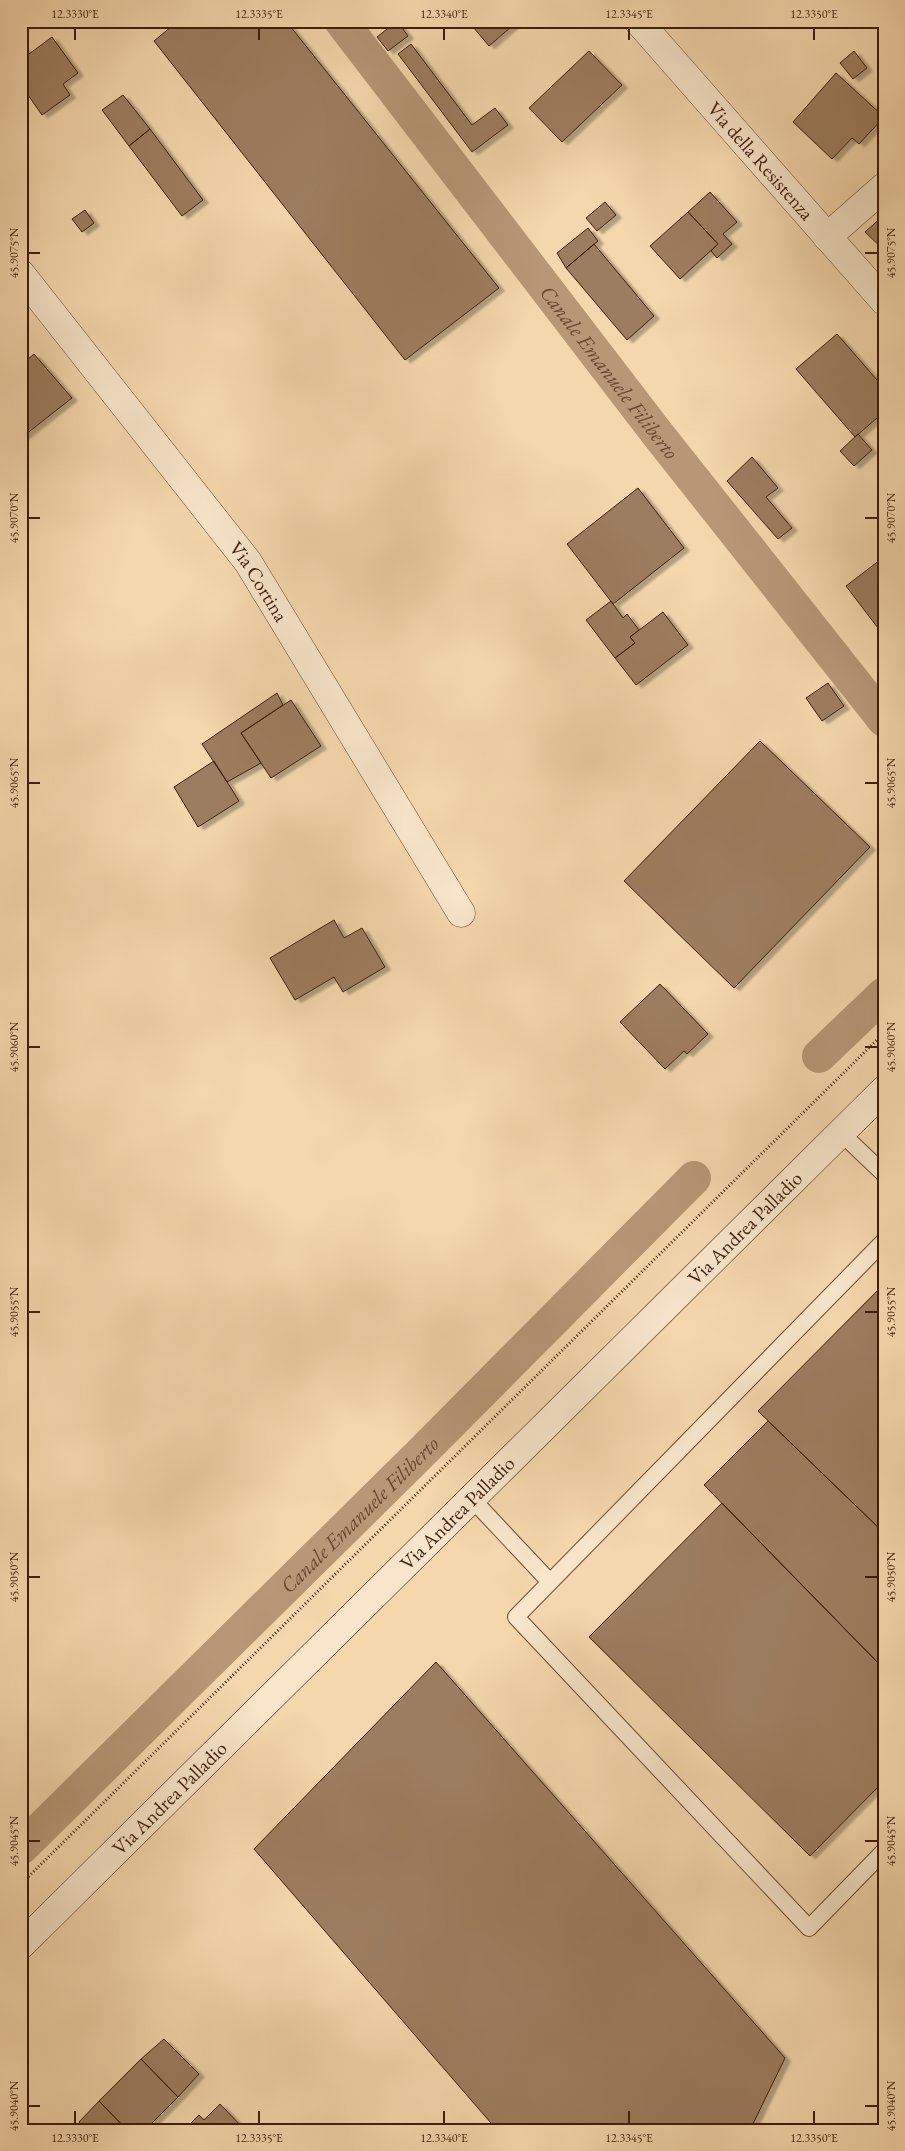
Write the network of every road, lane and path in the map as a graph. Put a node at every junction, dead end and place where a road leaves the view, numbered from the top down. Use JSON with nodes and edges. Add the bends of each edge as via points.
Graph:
{"nodes":[{"id":1,"x":638,"y":21,"type":"edge"},
{"id":2,"x":884,"y":187,"type":"edge"},
{"id":3,"x":827,"y":238,"type":"junction"},
{"id":4,"x":21,"y":274,"type":"edge"},
{"id":5,"x":884,"y":301,"type":"edge"},
{"id":6,"x":461,"y":913,"type":"dead end"},
{"id":7,"x":884,"y":1033,"type":"edge"},
{"id":8,"x":884,"y":1090,"type":"edge"},
{"id":9,"x":840,"y":1132,"type":"junction"},
{"id":10,"x":884,"y":1174,"type":"edge"},
{"id":11,"x":884,"y":1241,"type":"edge"},
{"id":12,"x":472,"y":1499,"type":"junction"},
{"id":13,"x":549,"y":1582,"type":"junction"},
{"id":14,"x":884,"y":1851,"type":"edge"},
{"id":15,"x":21,"y":1884,"type":"edge"},
{"id":16,"x":24,"y":1935,"type":"edge"}],
"edges":[{"from":1,"to":3,"type":"street","name":"Via della Resistenza"},
{"from":2,"to":3,"type":"street"},
{"from":3,"to":5,"type":"street","name":"Via della Resistenza"},
{"from":4,"to":6,"type":"street","name":"Via Cortina","via":[[248,562]]},
{"from":7,"to":15,"type":"path"},
{"from":8,"to":9,"type":"street","name":"Via Andrea Palladio"},
{"from":9,"to":10,"type":"lane"},
{"from":9,"to":12,"type":"street","name":"Via Andrea Palladio"},
{"from":11,"to":13,"type":"lane"},
{"from":12,"to":13,"type":"lane"},
{"from":12,"to":16,"type":"street","name":"Via Andrea Palladio"},
{"from":13,"to":14,"type":"lane","via":[[516,1617],[809,1928]]}]}
